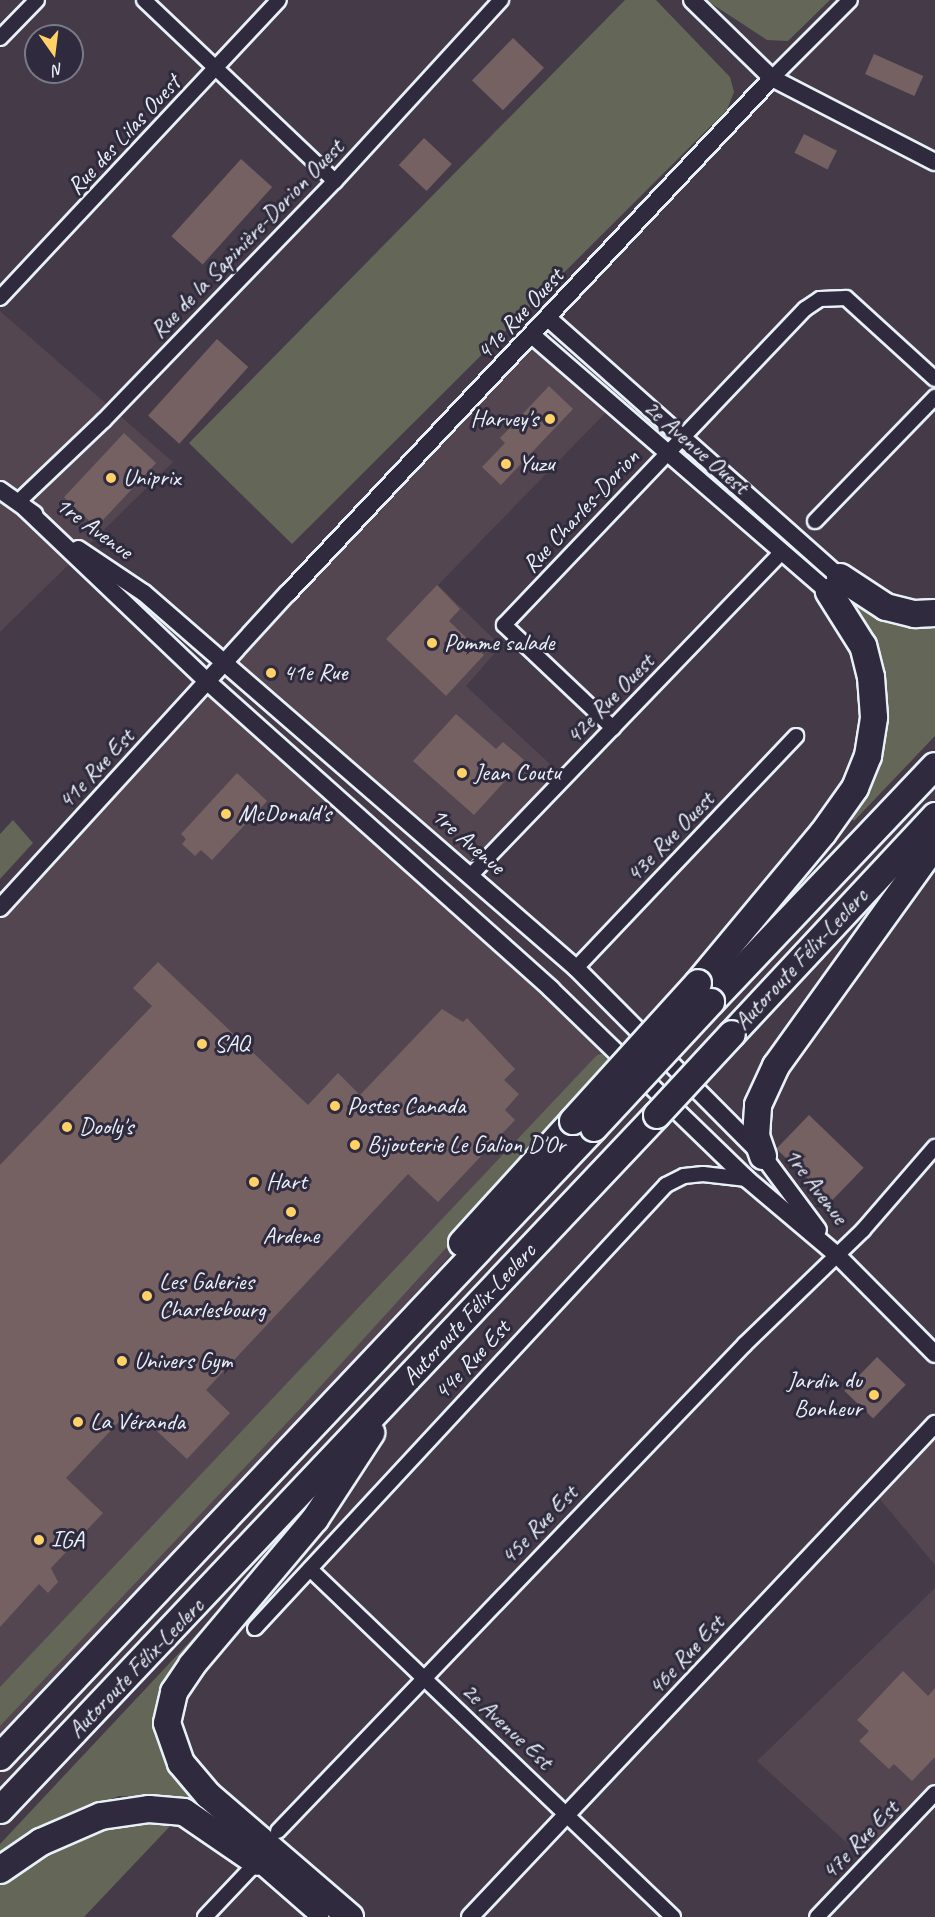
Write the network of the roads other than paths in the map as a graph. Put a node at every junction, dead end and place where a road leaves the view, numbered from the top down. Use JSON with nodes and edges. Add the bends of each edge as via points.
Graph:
{"nodes":[{"id":1,"x":37,"y":0,"type":"edge"},
{"id":2,"x":144,"y":0,"type":"edge"},
{"id":3,"x":279,"y":0,"type":"edge"},
{"id":4,"x":501,"y":0,"type":"edge"},
{"id":5,"x":692,"y":0,"type":"edge"},
{"id":6,"x":850,"y":0,"type":"edge"},
{"id":7,"x":0,"y":39,"type":"edge"},
{"id":8,"x":217,"y":69,"type":"junction"},
{"id":9,"x":772,"y":78,"type":"junction"},
{"id":10,"x":935,"y":162,"type":"edge"},
{"id":11,"x":335,"y":181,"type":"junction"},
{"id":12,"x":0,"y":298,"type":"edge"},
{"id":13,"x":549,"y":319,"type":"junction"},
{"id":14,"x":533,"y":336,"type":"junction"},
{"id":15,"x":935,"y":379,"type":"edge"},
{"id":16,"x":935,"y":397,"type":"edge"},
{"id":17,"x":682,"y":438,"type":"junction"},
{"id":18,"x":668,"y":451,"type":"junction"},
{"id":19,"x":0,"y":490,"type":"edge"},
{"id":20,"x":22,"y":505,"type":"junction"},
{"id":21,"x":815,"y":521,"type":"dead end"},
{"id":22,"x":780,"y":554,"type":"junction"},
{"id":23,"x":835,"y":584,"type":"junction"},
{"id":24,"x":935,"y":613,"type":"edge"},
{"id":25,"x":226,"y":662,"type":"junction"},
{"id":26,"x":209,"y":683,"type":"junction"},
{"id":27,"x":613,"y":728,"type":"junction"},
{"id":28,"x":796,"y":736,"type":"dead end"},
{"id":29,"x":935,"y":766,"type":"edge"},
{"id":30,"x":935,"y":816,"type":"edge"},
{"id":31,"x":935,"y":845,"type":"edge"},
{"id":32,"x":471,"y":875,"type":"junction"},
{"id":33,"x":0,"y":908,"type":"edge"},
{"id":34,"x":576,"y":968,"type":"junction"},
{"id":35,"x":704,"y":992,"type":"junction"},
{"id":36,"x":935,"y":1147,"type":"edge"},
{"id":37,"x":763,"y":1156,"type":"junction"},
{"id":38,"x":747,"y":1179,"type":"junction"},
{"id":39,"x":837,"y":1255,"type":"junction"},
{"id":40,"x":935,"y":1354,"type":"edge"},
{"id":41,"x":400,"y":1387,"type":"junction"},
{"id":42,"x":935,"y":1424,"type":"edge"},
{"id":43,"x":309,"y":1569,"type":"junction"},
{"id":44,"x":255,"y":1628,"type":"dead end"},
{"id":45,"x":423,"y":1678,"type":"junction"},
{"id":46,"x":0,"y":1757,"type":"edge"},
{"id":47,"x":935,"y":1793,"type":"edge"},
{"id":48,"x":0,"y":1810,"type":"edge"},
{"id":49,"x":569,"y":1815,"type":"junction"},
{"id":50,"x":278,"y":1831,"type":"dead end"},
{"id":51,"x":257,"y":1862,"type":"junction"},
{"id":52,"x":0,"y":1870,"type":"edge"},
{"id":53,"x":205,"y":1917,"type":"edge"},
{"id":54,"x":320,"y":1917,"type":"edge"},
{"id":55,"x":351,"y":1917,"type":"edge"},
{"id":56,"x":470,"y":1917,"type":"edge"},
{"id":57,"x":673,"y":1917,"type":"edge"},
{"id":58,"x":817,"y":1917,"type":"edge"}],
"edges":[{"from":1,"to":7,"type":"street"},
{"from":2,"to":8,"type":"street"},
{"from":3,"to":8,"type":"street","name":"Rue des Lilas Ouest"},
{"from":4,"to":11,"type":"street","name":"Rue de la Sapinière-Dorion Ouest"},
{"from":5,"to":9,"type":"street"},
{"from":6,"to":9,"type":"street","name":"41e Rue Ouest"},
{"from":8,"to":11,"type":"street"},
{"from":8,"to":12,"type":"street","name":"Rue des Lilas Ouest"},
{"from":9,"to":10,"type":"street"},
{"from":9,"to":13,"type":"street","name":"41e Rue Ouest"},
{"from":11,"to":20,"type":"street","name":"Rue de la Sapinière-Dorion Ouest"},
{"from":13,"to":14,"type":"street","name":"41e Rue Ouest"},
{"from":13,"to":17,"type":"street","name":"2e Avenue Ouest"},
{"from":14,"to":18,"type":"street","name":"2e Avenue Ouest"},
{"from":14,"to":25,"type":"street","name":"41e Rue Ouest"},
{"from":15,"to":17,"type":"street","name":"Rue Charles-Dorion","via":[[859,307],[846,298],[831,296],[804,309]]},
{"from":16,"to":21,"type":"street"},
{"from":17,"to":18,"type":"street","name":"Rue Charles-Dorion"},
{"from":17,"to":23,"type":"street","name":"2e Avenue Ouest"},
{"from":18,"to":22,"type":"street","name":"2e Avenue Ouest"},
{"from":18,"to":27,"type":"street","name":"Rue Charles-Dorion","via":[[504,625]]},
{"from":19,"to":20,"type":"street","name":"1re Avenue"},
{"from":20,"to":25,"type":"street","name":"1re Avenue","via":[[144,593]]},
{"from":20,"to":26,"type":"street","name":"1re Avenue"},
{"from":22,"to":23,"type":"street","name":"2e Avenue Ouest"},
{"from":22,"to":27,"type":"street","name":"42e Rue Ouest"},
{"from":23,"to":24,"type":"highway","via":[[886,607],[915,614]]},
{"from":23,"to":35,"type":"highway","via":[[863,646],[871,677],[874,717],[868,756],[855,788]]},
{"from":25,"to":26,"type":"street","name":"41e Rue Est"},
{"from":25,"to":32,"type":"street","name":"1re Avenue"},
{"from":26,"to":33,"type":"street","name":"41e Rue Est"},
{"from":26,"to":38,"type":"street","name":"1re Avenue","via":[[551,989]]},
{"from":27,"to":32,"type":"street","name":"42e Rue Ouest"},
{"from":28,"to":34,"type":"street","name":"43e Rue Ouest"},
{"from":29,"to":35,"type":"highway","name":"Autoroute Félix-Leclerc"},
{"from":30,"to":41,"type":"highway","name":"Autoroute Félix-Leclerc","bridge":true},
{"from":31,"to":37,"type":"highway","via":[[776,1066],[758,1105],[756,1136]]},
{"from":32,"to":34,"type":"street","name":"1re Avenue"},
{"from":34,"to":37,"type":"street","name":"1re Avenue"},
{"from":35,"to":46,"type":"highway","name":"Autoroute Félix-Leclerc","bridge":true,"via":[[254,1487]]},
{"from":36,"to":39,"type":"street","name":"45e Rue Est"},
{"from":37,"to":39,"type":"street","name":"1re Avenue"},
{"from":38,"to":39,"type":"street","name":"1re Avenue"},
{"from":38,"to":43,"type":"street","name":"44e Rue Est","via":[[703,1174],[684,1176],[666,1185]]},
{"from":39,"to":40,"type":"street","name":"1re Avenue"},
{"from":39,"to":45,"type":"street","name":"45e Rue Est","via":[[745,1344]]},
{"from":41,"to":48,"type":"highway","name":"Autoroute Félix-Leclerc"},
{"from":41,"to":55,"type":"highway","via":[[315,1519],[192,1665],[174,1692],[167,1723],[181,1763],[208,1795]]},
{"from":42,"to":49,"type":"street","name":"46e Rue Est"},
{"from":43,"to":44,"type":"street","name":"44e Rue Est"},
{"from":43,"to":45,"type":"street","name":"2e Avenue Est"},
{"from":45,"to":49,"type":"street","name":"2e Avenue Est"},
{"from":45,"to":50,"type":"street","name":"45e Rue Est"},
{"from":47,"to":58,"type":"street","name":"47e Rue Est"},
{"from":49,"to":56,"type":"street","name":"46e Rue Est"},
{"from":49,"to":57,"type":"street","name":"2e Avenue Est"},
{"from":51,"to":52,"type":"highway","via":[[184,1812],[149,1809],[101,1816],[41,1842]]},
{"from":51,"to":53,"type":"street"},
{"from":51,"to":54,"type":"street"}]}
